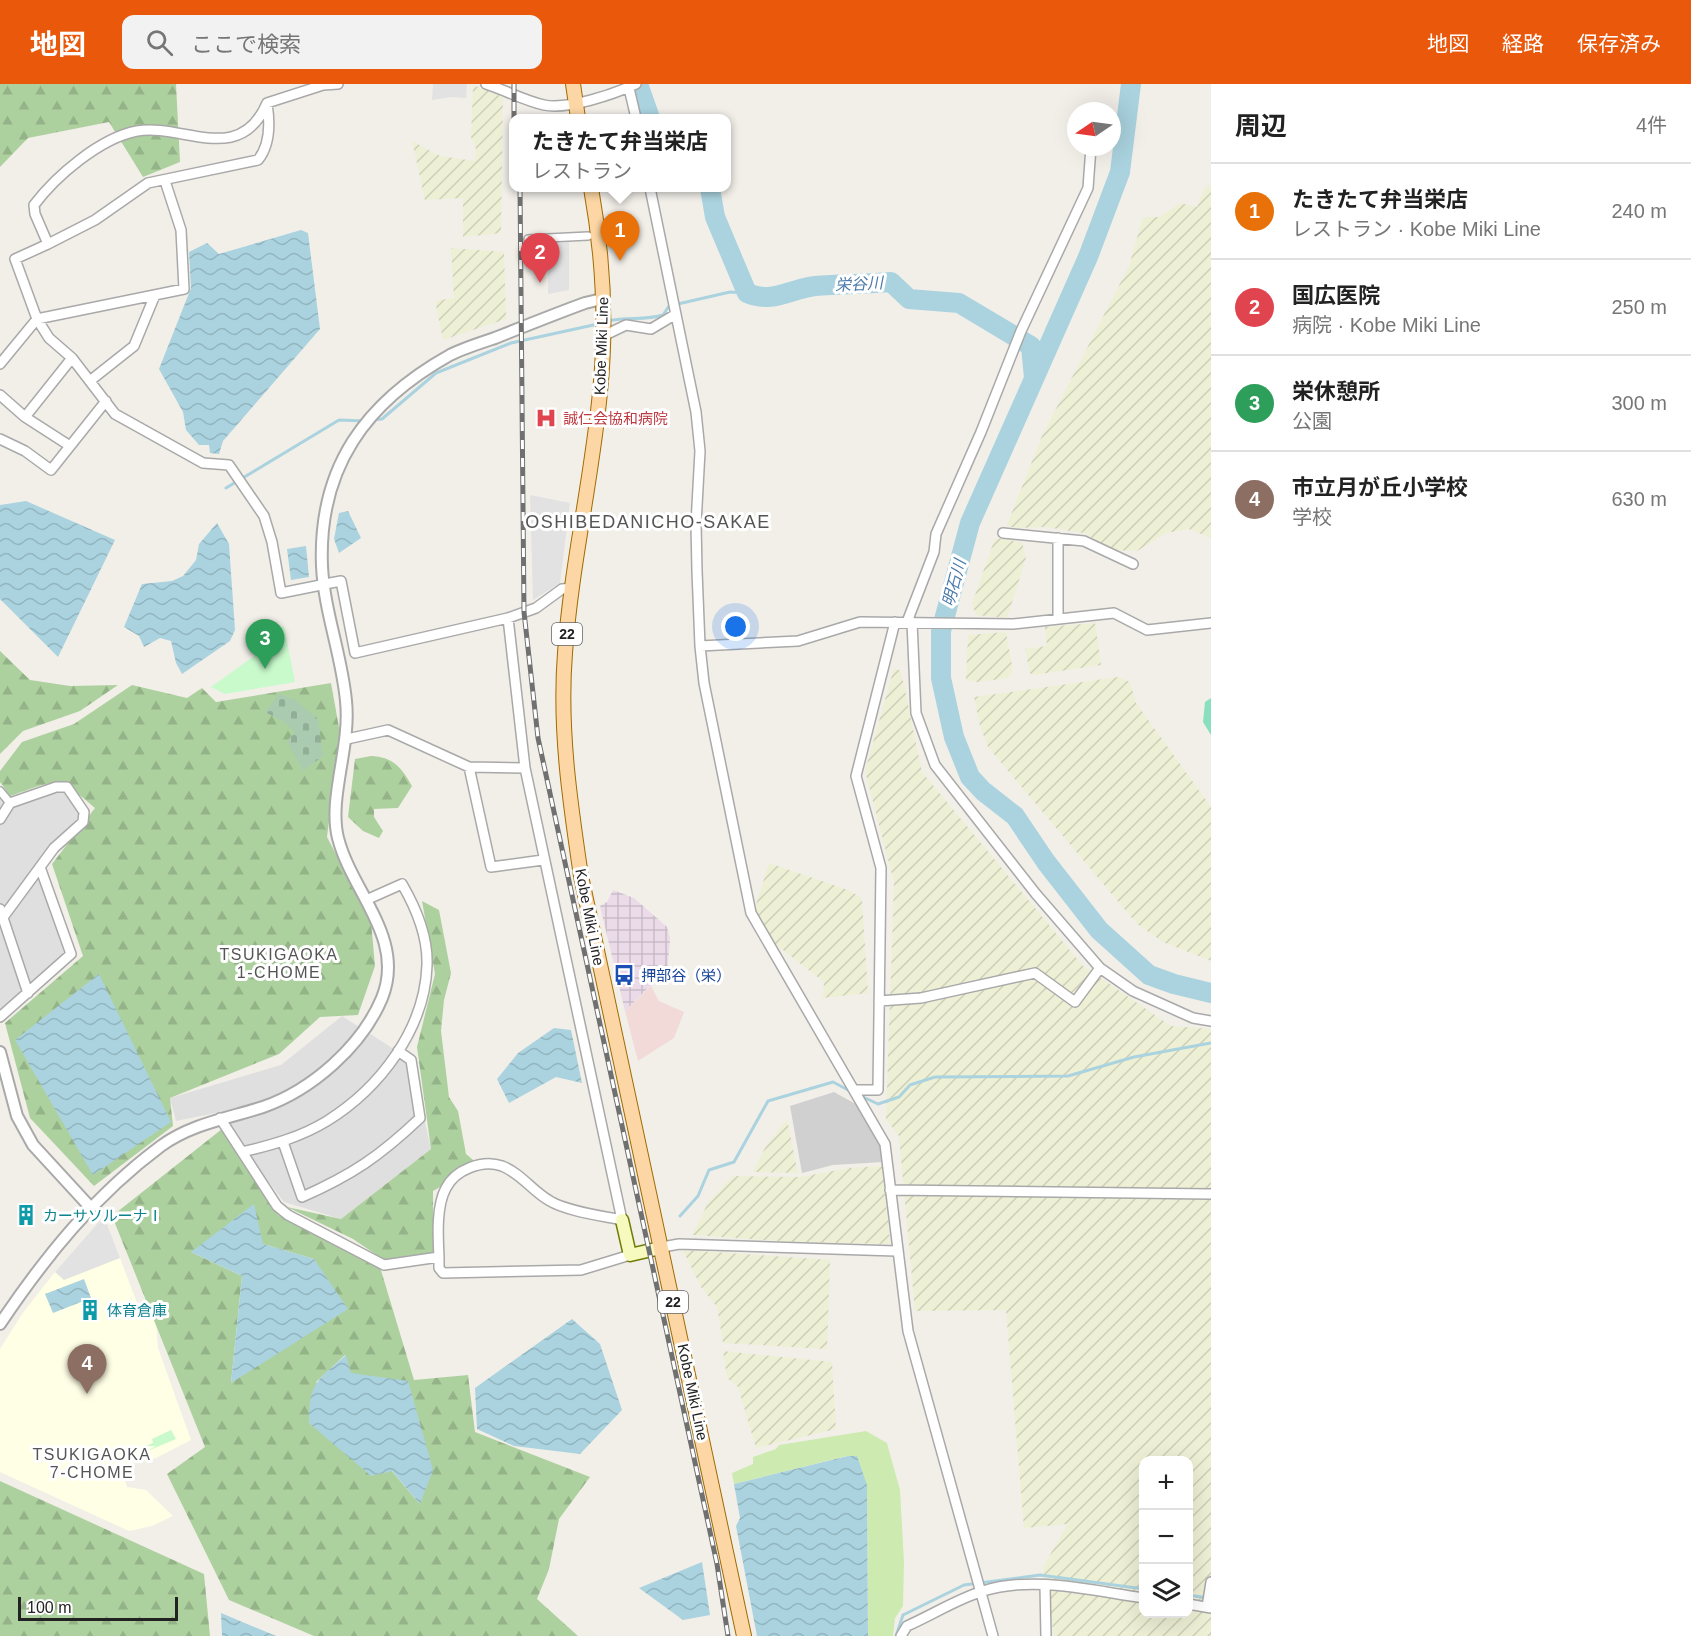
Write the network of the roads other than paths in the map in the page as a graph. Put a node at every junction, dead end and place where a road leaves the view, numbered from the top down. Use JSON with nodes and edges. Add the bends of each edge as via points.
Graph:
{"nodes":[{"id":1,"x":338,"y":84,"type":"edge"},
{"id":2,"x":486,"y":84,"type":"edge"},
{"id":3,"x":573,"y":84,"type":"edge"},
{"id":4,"x":632,"y":85,"type":"edge"},
{"id":5,"x":267,"y":103,"type":"junction"},
{"id":6,"x":575,"y":103,"type":"junction"},
{"id":7,"x":577,"y":114,"type":"edge"},
{"id":8,"x":636,"y":114,"type":"edge"},
{"id":9,"x":1090,"y":156,"type":"edge"},
{"id":10,"x":165,"y":181,"type":"junction"},
{"id":11,"x":592,"y":192,"type":"edge"},
{"id":12,"x":651,"y":192,"type":"edge"},
{"id":13,"x":588,"y":236,"type":"dead end"},
{"id":14,"x":528,"y":239,"type":"dead end"},
{"id":15,"x":48,"y":244,"type":"junction"},
{"id":16,"x":155,"y":295,"type":"junction"},
{"id":17,"x":602,"y":299,"type":"junction"},
{"id":18,"x":675,"y":311,"type":"junction"},
{"id":19,"x":38,"y":319,"type":"junction"},
{"id":20,"x":603,"y":328,"type":"junction"},
{"id":21,"x":72,"y":358,"type":"junction"},
{"id":22,"x":0,"y":364,"type":"edge"},
{"id":23,"x":91,"y":380,"type":"junction"},
{"id":24,"x":0,"y":394,"type":"edge"},
{"id":25,"x":106,"y":401,"type":"junction"},
{"id":26,"x":25,"y":417,"type":"junction"},
{"id":27,"x":0,"y":439,"type":"edge"},
{"id":28,"x":70,"y":446,"type":"junction"},
{"id":29,"x":1003,"y":533,"type":"dead end"},
{"id":30,"x":1058,"y":538,"type":"junction"},
{"id":31,"x":1133,"y":564,"type":"dead end"},
{"id":32,"x":323,"y":584,"type":"junction"},
{"id":33,"x":573,"y":588,"type":"junction"},
{"id":34,"x":508,"y":618,"type":"junction"},
{"id":35,"x":1058,"y":619,"type":"junction"},
{"id":36,"x":895,"y":622,"type":"junction"},
{"id":37,"x":910,"y":622,"type":"junction"},
{"id":38,"x":1211,"y":623,"type":"edge"},
{"id":39,"x":700,"y":646,"type":"junction"},
{"id":40,"x":347,"y":739,"type":"junction"},
{"id":41,"x":469,"y":767,"type":"junction"},
{"id":42,"x":525,"y":768,"type":"junction"},
{"id":43,"x":0,"y":791,"type":"edge"},
{"id":44,"x":9,"y":803,"type":"junction"},
{"id":45,"x":0,"y":819,"type":"edge"},
{"id":46,"x":543,"y":860,"type":"junction"},
{"id":47,"x":40,"y":867,"type":"junction"},
{"id":48,"x":366,"y":900,"type":"junction"},
{"id":49,"x":2,"y":913,"type":"edge"},
{"id":50,"x":1100,"y":968,"type":"junction"},
{"id":51,"x":28,"y":993,"type":"junction"},
{"id":52,"x":879,"y":1001,"type":"junction"},
{"id":53,"x":0,"y":1017,"type":"edge"},
{"id":54,"x":1211,"y":1020,"type":"edge"},
{"id":55,"x":398,"y":1051,"type":"junction"},
{"id":56,"x":0,"y":1052,"type":"edge"},
{"id":57,"x":855,"y":1090,"type":"junction"},
{"id":58,"x":220,"y":1118,"type":"junction"},
{"id":59,"x":283,"y":1142,"type":"junction"},
{"id":60,"x":242,"y":1152,"type":"junction"},
{"id":61,"x":890,"y":1190,"type":"junction"},
{"id":62,"x":1211,"y":1194,"type":"edge"},
{"id":63,"x":90,"y":1207,"type":"junction"},
{"id":64,"x":622,"y":1220,"type":"junction"},
{"id":65,"x":659,"y":1248,"type":"junction"},
{"id":66,"x":896,"y":1251,"type":"junction"},
{"id":67,"x":630,"y":1255,"type":"junction"},
{"id":68,"x":439,"y":1257,"type":"junction"},
{"id":69,"x":0,"y":1324,"type":"edge"},
{"id":70,"x":1211,"y":1582,"type":"edge"},
{"id":71,"x":1045,"y":1586,"type":"junction"},
{"id":72,"x":983,"y":1591,"type":"junction"},
{"id":73,"x":1139,"y":1598,"type":"edge"},
{"id":74,"x":1193,"y":1605,"type":"edge"},
{"id":75,"x":1209,"y":1607,"type":"edge"},
{"id":76,"x":744,"y":1636,"type":"edge"},
{"id":77,"x":901,"y":1636,"type":"edge"},
{"id":78,"x":993,"y":1636,"type":"edge"},
{"id":79,"x":1046,"y":1636,"type":"edge"}],
"edges":[{"from":1,"to":5,"type":"street"},
{"from":2,"to":6,"type":"street","via":[[544,105]]},
{"from":3,"to":6,"type":"main road"},
{"from":4,"to":6,"type":"street"},
{"from":4,"to":8,"type":"street"},
{"from":5,"to":10,"type":"street","via":[[269,131],[258,160]]},
{"from":5,"to":15,"type":"street","via":[[261,117],[238,136],[219,139],[139,131],[107,141],[48,186],[34,205]]},
{"from":6,"to":7,"type":"main road"},
{"from":9,"to":37,"type":"street","via":[[1088,188],[1021,331],[936,534],[934,552]]},
{"from":10,"to":15,"type":"street","via":[[148,183],[95,220]]},
{"from":10,"to":16,"type":"street","via":[[181,230],[184,289]]},
{"from":11,"to":17,"type":"main road","name":"Kobe Miki Line","number":"22","via":[[600,235]]},
{"from":12,"to":18,"type":"street"},
{"from":13,"to":14,"type":"street"},
{"from":15,"to":19,"type":"street","via":[[15,259]]},
{"from":16,"to":19,"type":"street"},
{"from":16,"to":23,"type":"street","via":[[134,346]]},
{"from":17,"to":20,"type":"main road","name":"Kobe Miki Line","number":"22"},
{"from":17,"to":32,"type":"street","via":[[452,354],[407,383],[371,414],[344,456],[324,506]]},
{"from":18,"to":20,"type":"street","via":[[651,329],[626,324]]},
{"from":18,"to":39,"type":"street","via":[[700,451],[696,524]]},
{"from":19,"to":21,"type":"street","via":[[49,338]]},
{"from":19,"to":22,"type":"street"},
{"from":20,"to":33,"type":"main road","name":"Kobe Miki Line","number":"22","via":[[600,392]]},
{"from":21,"to":23,"type":"street"},
{"from":21,"to":26,"type":"street"},
{"from":23,"to":25,"type":"street"},
{"from":24,"to":26,"type":"street"},
{"from":25,"to":28,"type":"street"},
{"from":25,"to":32,"type":"street","via":[[115,414],[203,463],[229,465],[264,516],[281,593]]},
{"from":26,"to":28,"type":"street"},
{"from":27,"to":28,"type":"street","via":[[51,470]]},
{"from":29,"to":30,"type":"street"},
{"from":30,"to":31,"type":"street","via":[[1084,541]]},
{"from":30,"to":35,"type":"street"},
{"from":32,"to":34,"type":"street","via":[[341,581],[355,653]]},
{"from":32,"to":40,"type":"street","via":[[346,702]]},
{"from":33,"to":34,"type":"street","via":[[561,589],[536,608]]},
{"from":33,"to":65,"type":"main road","name":"Kobe Miki Line","number":"22","via":[[565,654],[566,772],[581,876]]},
{"from":34,"to":42,"type":"street"},
{"from":35,"to":37,"type":"street","via":[[1013,624]]},
{"from":35,"to":38,"type":"street","via":[[1114,613],[1147,630]]},
{"from":36,"to":37,"type":"street"},
{"from":36,"to":39,"type":"street","via":[[860,621],[798,641]]},
{"from":36,"to":52,"type":"street","via":[[856,776],[881,868]]},
{"from":37,"to":50,"type":"street","via":[[916,713],[935,765],[1035,894]]},
{"from":39,"to":57,"type":"street","via":[[704,683],[752,913]]},
{"from":40,"to":41,"type":"street","via":[[388,730]]},
{"from":40,"to":48,"type":"street","via":[[335,823],[343,854]]},
{"from":41,"to":42,"type":"street"},
{"from":41,"to":46,"type":"street","via":[[490,867]]},
{"from":42,"to":46,"type":"street"},
{"from":43,"to":44,"type":"street"},
{"from":44,"to":45,"type":"street"},
{"from":44,"to":47,"type":"street","via":[[67,787],[84,812],[83,822],[61,840]]},
{"from":46,"to":64,"type":"street"},
{"from":47,"to":49,"type":"street"},
{"from":47,"to":51,"type":"street","via":[[71,954]]},
{"from":48,"to":55,"type":"street","via":[[402,884],[422,927],[427,965],[420,1010]]},
{"from":48,"to":58,"type":"street","via":[[385,938],[390,971],[381,1000],[357,1041],[307,1085],[265,1106]]},
{"from":49,"to":51,"type":"street"},
{"from":50,"to":52,"type":"street","via":[[1075,1002],[1035,973],[921,998]]},
{"from":50,"to":54,"type":"street","via":[[1133,991],[1193,1018]]},
{"from":51,"to":53,"type":"street"},
{"from":52,"to":57,"type":"street","via":[[878,1090]]},
{"from":55,"to":59,"type":"street","via":[[361,1094],[327,1121]]},
{"from":55,"to":59,"type":"street","via":[[411,1060],[420,1118],[385,1151],[344,1178],[302,1197]]},
{"from":56,"to":63,"type":"street","via":[[17,1116],[33,1145]]},
{"from":57,"to":61,"type":"street","via":[[885,1144]]},
{"from":58,"to":60,"type":"street"},
{"from":58,"to":63,"type":"street","via":[[163,1144]]},
{"from":59,"to":60,"type":"street"},
{"from":60,"to":68,"type":"street","via":[[277,1206],[288,1215],[384,1265]]},
{"from":61,"to":62,"type":"street"},
{"from":61,"to":66,"type":"street"},
{"from":63,"to":69,"type":"street","via":[[39,1266]]},
{"from":64,"to":67,"type":"main road"},
{"from":64,"to":68,"type":"street","via":[[550,1202],[522,1176],[500,1165],[479,1165],[466,1168],[446,1188],[440,1214]]},
{"from":65,"to":66,"type":"street","via":[[679,1244]]},
{"from":65,"to":67,"type":"main road"},
{"from":65,"to":76,"type":"main road","name":"Kobe Miki Line","number":"22"},
{"from":66,"to":72,"type":"street","via":[[908,1331]]},
{"from":67,"to":68,"type":"street","via":[[581,1270],[520,1273],[443,1273]]},
{"from":70,"to":75,"type":"street"},
{"from":71,"to":72,"type":"street","via":[[1014,1585]]},
{"from":71,"to":73,"type":"street"},
{"from":71,"to":79,"type":"street"},
{"from":72,"to":77,"type":"street","via":[[908,1626]]},
{"from":72,"to":78,"type":"street"},
{"from":74,"to":75,"type":"street"}]}
